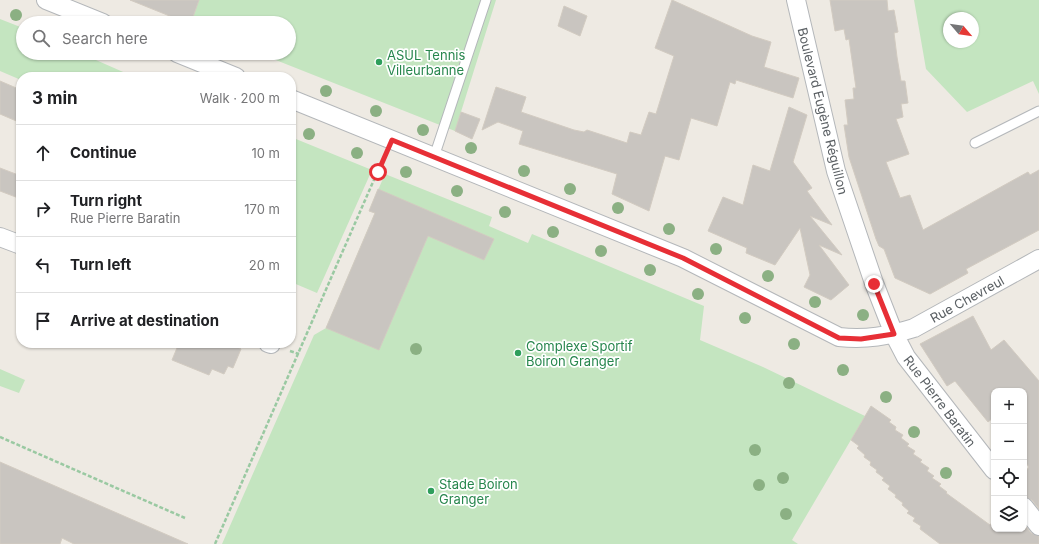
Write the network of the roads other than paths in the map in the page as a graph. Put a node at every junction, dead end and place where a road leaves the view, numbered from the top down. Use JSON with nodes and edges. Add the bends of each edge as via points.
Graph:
{"nodes":[{"id":1,"x":46,"y":0,"type":"edge"},
{"id":2,"x":486,"y":0,"type":"edge"},
{"id":3,"x":796,"y":0,"type":"edge"},
{"id":4,"x":86,"y":16,"type":"edge"},
{"id":5,"x":194,"y":60,"type":"edge"},
{"id":6,"x":224,"y":72,"type":"edge"},
{"id":7,"x":296,"y":101,"type":"edge"},
{"id":8,"x":1039,"y":111,"type":"edge"},
{"id":9,"x":975,"y":143,"type":"dead end"},
{"id":10,"x":434,"y":156,"type":"junction"},
{"id":11,"x":0,"y":237,"type":"edge"},
{"id":12,"x":16,"y":243,"type":"edge"},
{"id":13,"x":1039,"y":259,"type":"edge"},
{"id":14,"x":894,"y":334,"type":"junction"},
{"id":15,"x":991,"y":466,"type":"edge"},
{"id":16,"x":1027,"y":511,"type":"edge"},
{"id":17,"x":1039,"y":526,"type":"edge"}],
"edges":[{"from":1,"to":4,"type":"street"},
{"from":2,"to":10,"type":"lane"},
{"from":3,"to":14,"type":"street","name":"Boulevard Eugène Réguillon","via":[[836,171],[874,284]]},
{"from":5,"to":6,"type":"street"},
{"from":7,"to":10,"type":"street"},
{"from":8,"to":9,"type":"lane"},
{"from":10,"to":14,"type":"street","via":[[683,258],[839,338],[861,339]]},
{"from":11,"to":12,"type":"street"},
{"from":13,"to":14,"type":"street","name":"Rue Chevreul","via":[[914,328]]},
{"from":14,"to":15,"type":"street","name":"Rue Pierre Baratin","via":[[906,357]]},
{"from":16,"to":17,"type":"street"}]}
